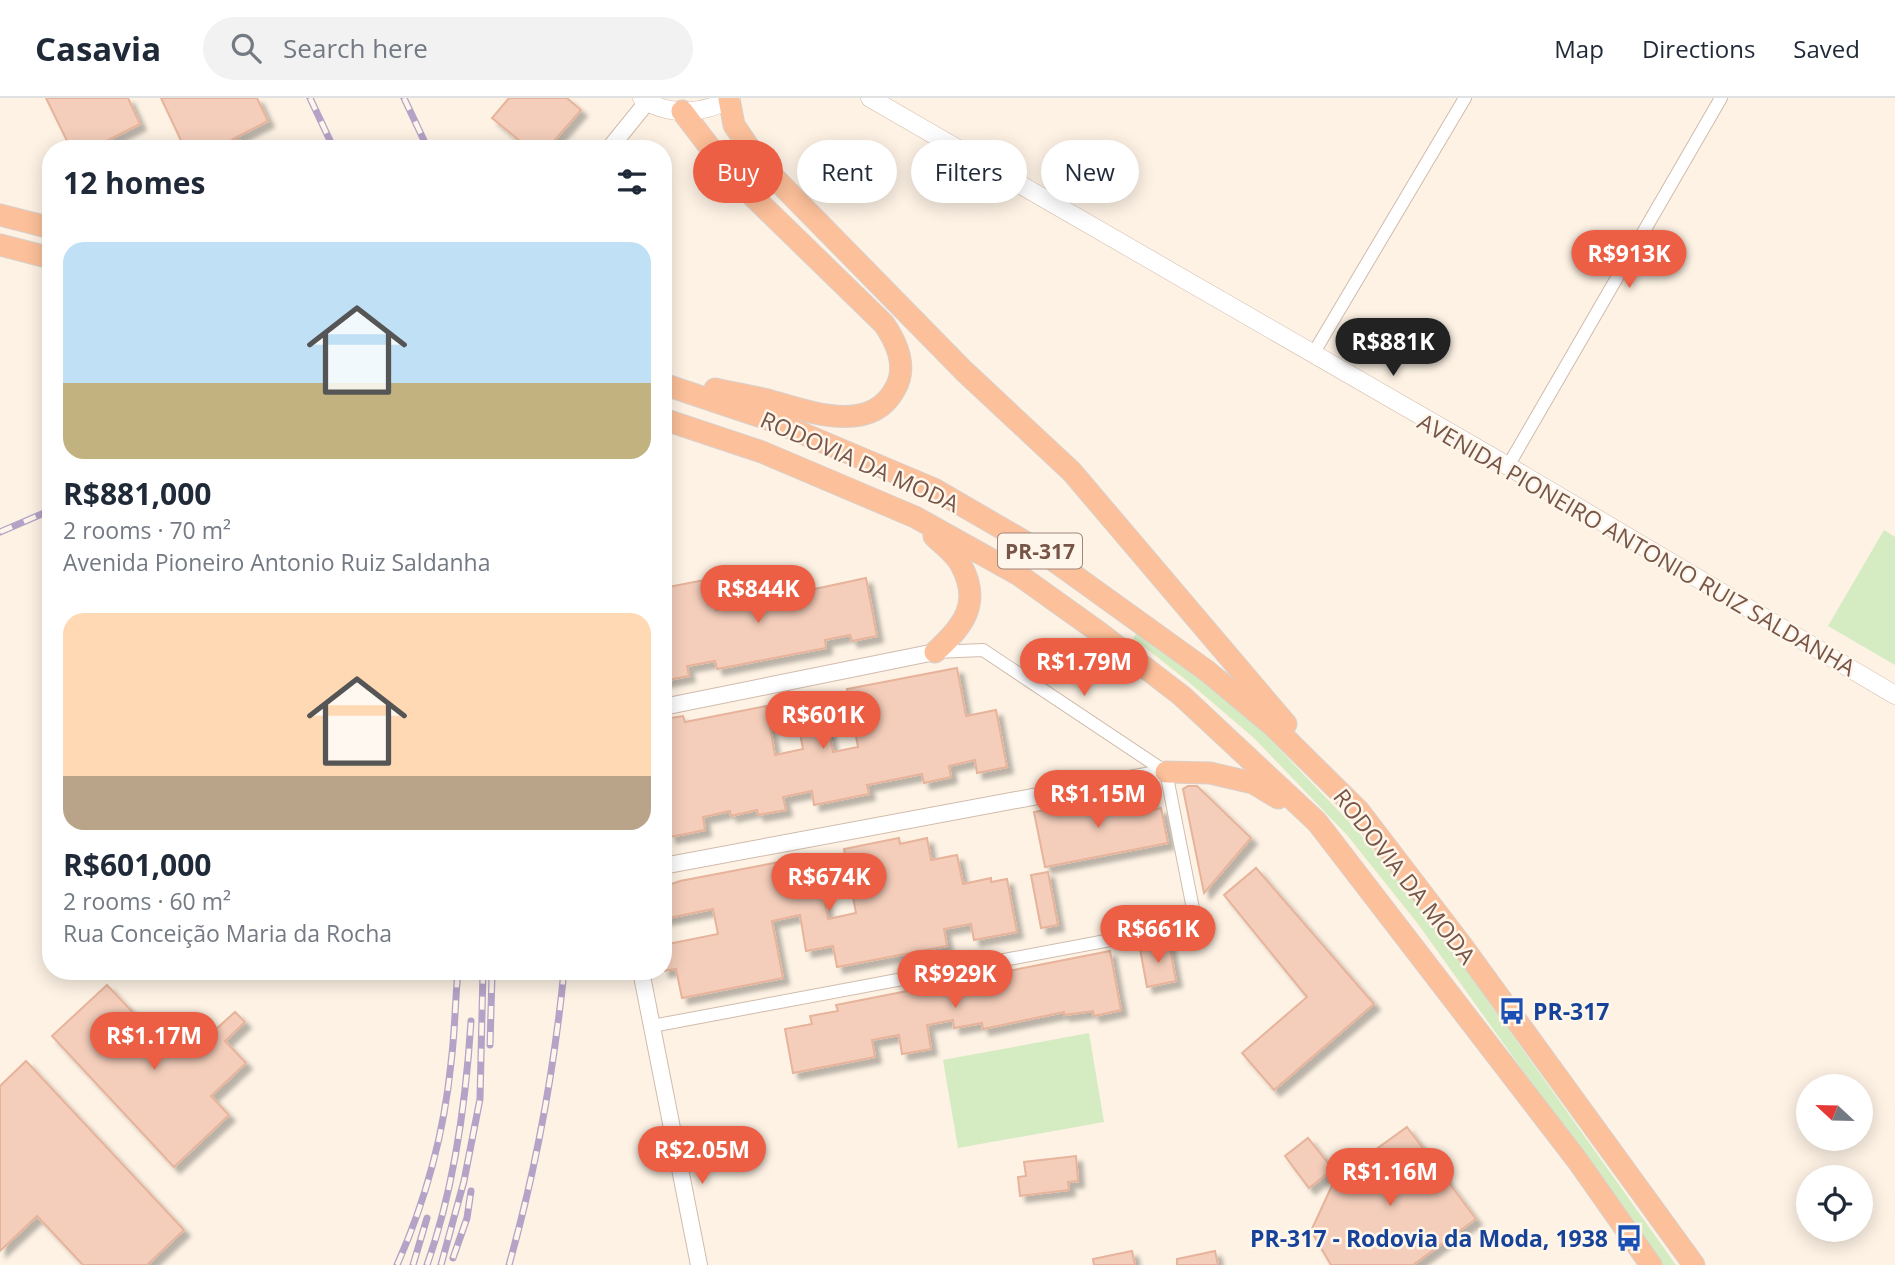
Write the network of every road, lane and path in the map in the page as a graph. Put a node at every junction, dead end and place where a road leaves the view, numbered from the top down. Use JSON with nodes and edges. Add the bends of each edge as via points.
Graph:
{"nodes":[{"id":1,"x":870,"y":98,"type":"edge"},
{"id":2,"x":1465,"y":98,"type":"edge"},
{"id":3,"x":1721,"y":98,"type":"edge"},
{"id":4,"x":730,"y":99,"type":"edge"},
{"id":5,"x":645,"y":100,"type":"edge"},
{"id":6,"x":682,"y":111,"type":"junction"},
{"id":7,"x":616,"y":140,"type":"edge"},
{"id":8,"x":0,"y":215,"type":"edge"},
{"id":9,"x":42,"y":226,"type":"edge"},
{"id":10,"x":0,"y":245,"type":"edge"},
{"id":11,"x":42,"y":256,"type":"edge"},
{"id":12,"x":1313,"y":354,"type":"junction"},
{"id":13,"x":672,"y":380,"type":"edge"},
{"id":14,"x":672,"y":387,"type":"edge"},
{"id":15,"x":672,"y":422,"type":"edge"},
{"id":16,"x":1508,"y":466,"type":"junction"},
{"id":17,"x":915,"y":517,"type":"junction"},
{"id":18,"x":935,"y":652,"type":"junction"},
{"id":19,"x":1895,"y":695,"type":"edge"},
{"id":20,"x":672,"y":705,"type":"edge"},
{"id":21,"x":1166,"y":772,"type":"junction"},
{"id":22,"x":1359,"y":811,"type":"junction"},
{"id":23,"x":1317,"y":822,"type":"junction"},
{"id":24,"x":672,"y":864,"type":"edge"},
{"id":25,"x":643,"y":980,"type":"edge"},
{"id":26,"x":652,"y":1027,"type":"junction"},
{"id":27,"x":699,"y":1265,"type":"edge"},
{"id":28,"x":1651,"y":1265,"type":"edge"},
{"id":29,"x":1694,"y":1265,"type":"edge"}],
"edges":[{"from":1,"to":12,"type":"main road","name":"AVENIDA PIONEIRO ANTONIO RUIZ SALDANHA"},
{"from":2,"to":12,"type":"street"},
{"from":3,"to":16,"type":"street"},
{"from":4,"to":6,"type":"main road","via":[[713,107]]},
{"from":4,"to":22,"type":"highway","via":[[734,125],[758,161],[964,371],[1072,472]]},
{"from":5,"to":6,"type":"main road"},
{"from":5,"to":7,"type":"street"},
{"from":6,"to":13,"type":"highway","via":[[730,175],[884,324],[898,349],[901,372],[898,385],[881,407],[847,417]]},
{"from":8,"to":9,"type":"highway"},
{"from":10,"to":11,"type":"highway"},
{"from":12,"to":16,"type":"main road","name":"AVENIDA PIONEIRO ANTONIO RUIZ SALDANHA"},
{"from":14,"to":22,"type":"highway","name":"RODOVIA DA MODA","number":"PR-317","via":[[852,452],[934,489],[1039,550],[1216,679],[1273,726]]},
{"from":15,"to":17,"type":"highway","name":"RODOVIA DA MODA","number":"PR-317","via":[[762,452]]},
{"from":16,"to":19,"type":"main road","name":"AVENIDA PIONEIRO ANTONIO RUIZ SALDANHA"},
{"from":17,"to":18,"type":"highway","via":[[961,563],[971,590],[958,631]]},
{"from":17,"to":23,"type":"highway","name":"RODOVIA DA MODA","number":"PR-317","via":[[1019,575],[1100,632],[1182,696]]},
{"from":18,"to":20,"type":"street"},
{"from":18,"to":21,"type":"street","via":[[983,650]]},
{"from":21,"to":23,"type":"highway","via":[[1210,773],[1253,783]]},
{"from":21,"to":24,"type":"street"},
{"from":21,"to":26,"type":"street","via":[[1196,923]]},
{"from":22,"to":29,"type":"highway","name":"RODOVIA DA MODA","number":"PR-317"},
{"from":23,"to":28,"type":"highway","name":"RODOVIA DA MODA","number":"PR-317","via":[[1577,1160]]},
{"from":25,"to":26,"type":"street"},
{"from":26,"to":27,"type":"street"}]}
